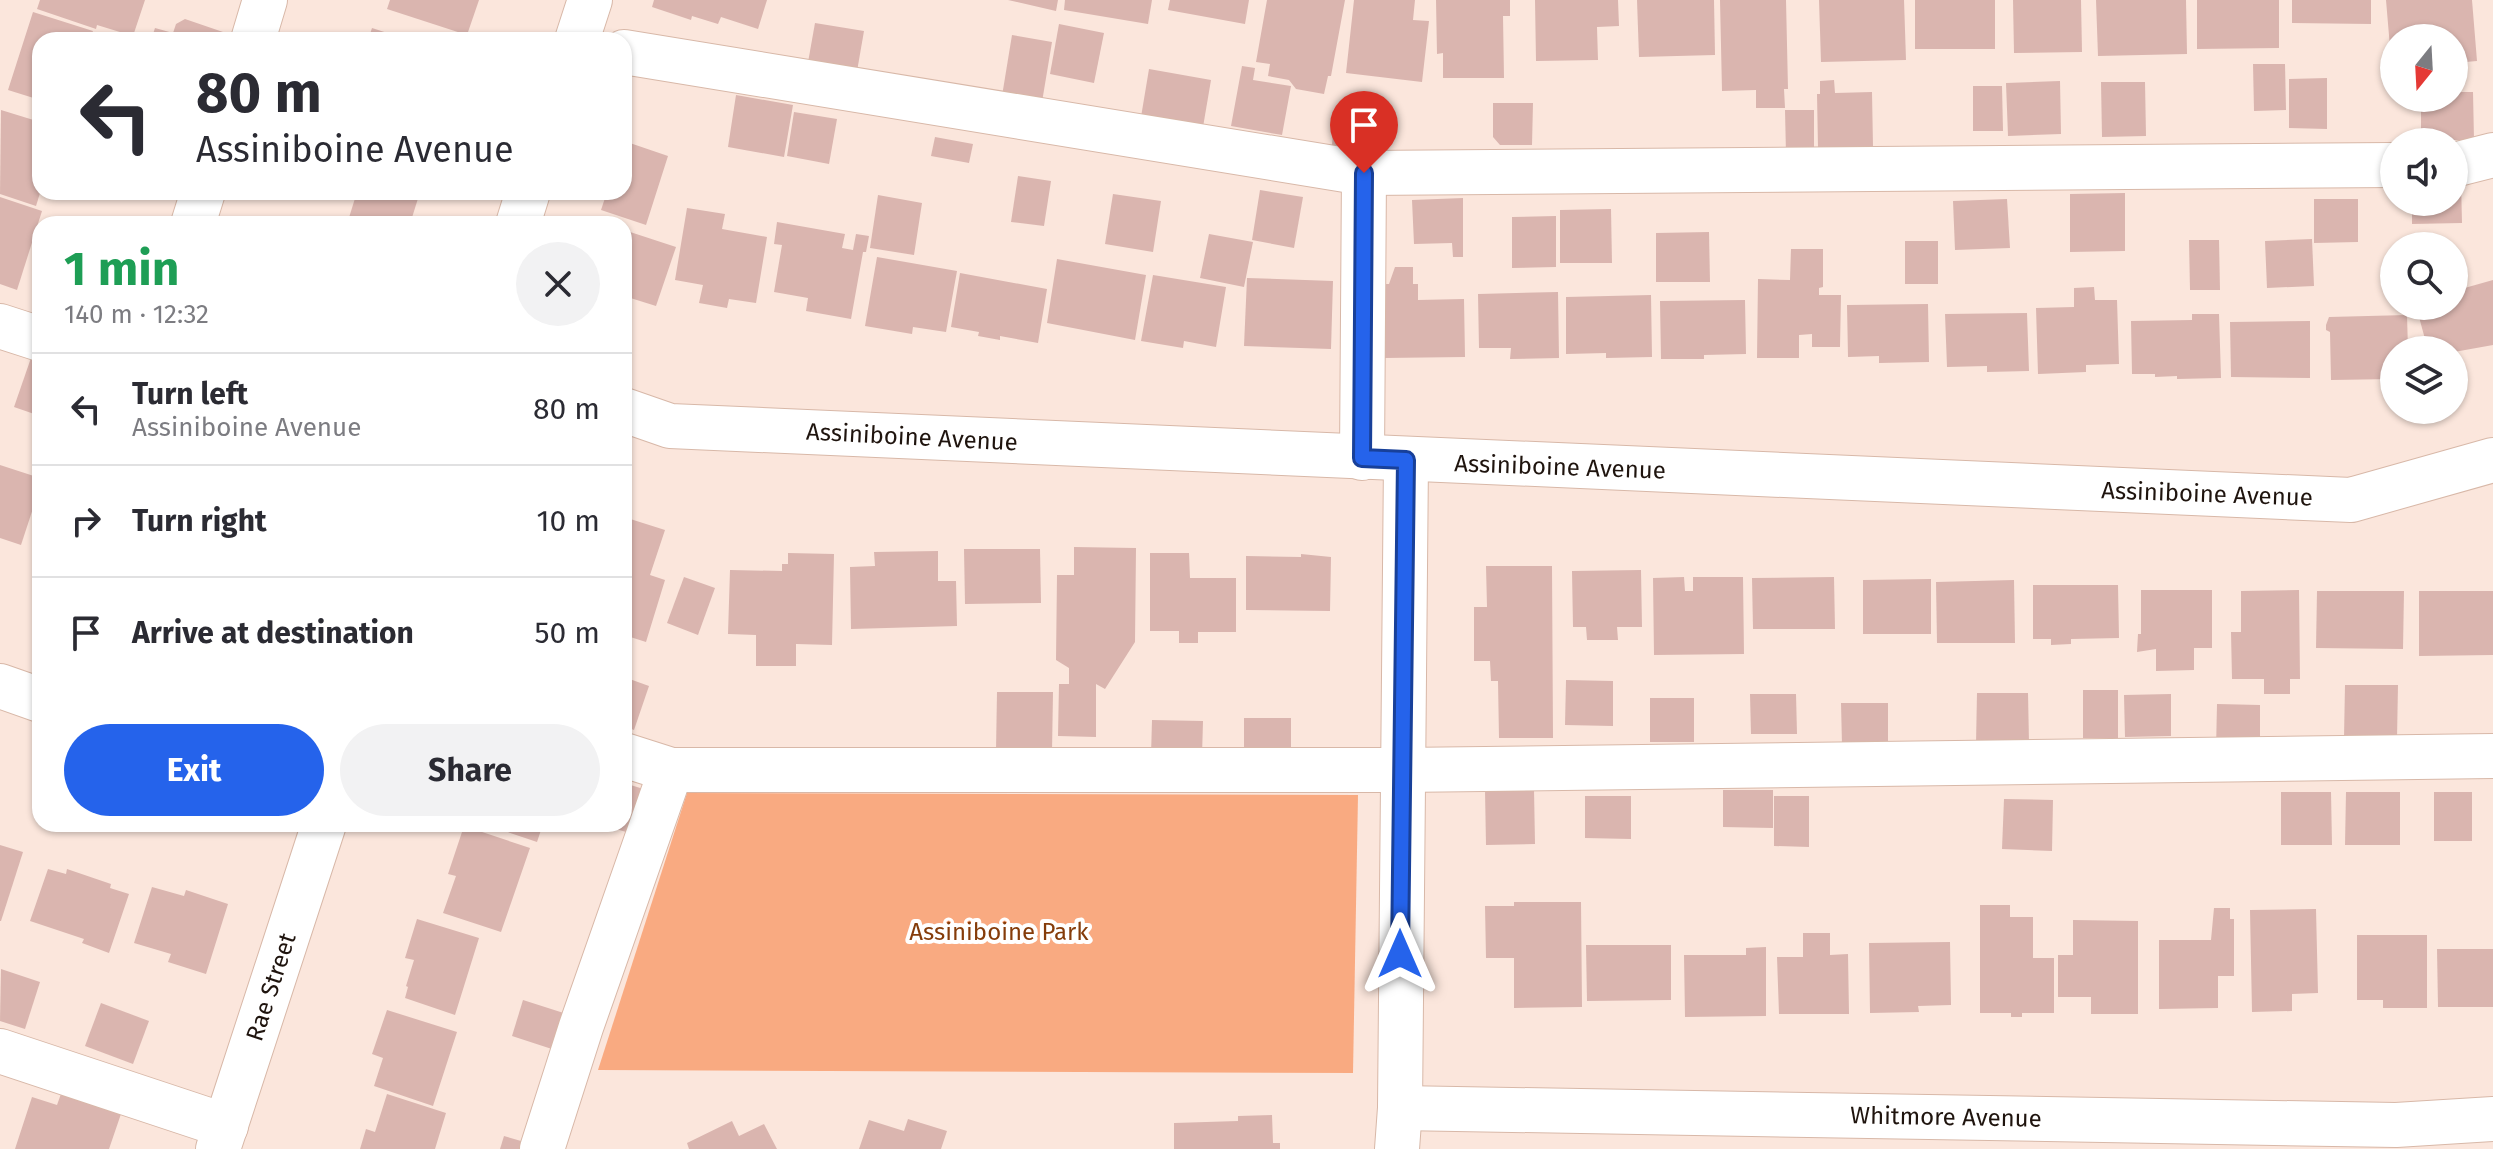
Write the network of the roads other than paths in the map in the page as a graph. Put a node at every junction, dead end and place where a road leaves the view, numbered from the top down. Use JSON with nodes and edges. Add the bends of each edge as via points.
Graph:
{"nodes":[{"id":1,"x":265,"y":0,"type":"edge"},
{"id":2,"x":590,"y":0,"type":"edge"},
{"id":3,"x":255,"y":32,"type":"edge"},
{"id":4,"x":580,"y":32,"type":"edge"},
{"id":5,"x":632,"y":53,"type":"edge"},
{"id":6,"x":2493,"y":155,"type":"edge"},
{"id":7,"x":2468,"y":161,"type":"edge"},
{"id":8,"x":2380,"y":165,"type":"edge"},
{"id":9,"x":1364,"y":173,"type":"junction"},
{"id":10,"x":0,"y":326,"type":"edge"},
{"id":11,"x":32,"y":336,"type":"edge"},
{"id":12,"x":632,"y":413,"type":"edge"},
{"id":13,"x":1362,"y":458,"type":"junction"},
{"id":14,"x":1406,"y":460,"type":"junction"},
{"id":15,"x":2493,"y":460,"type":"edge"},
{"id":16,"x":0,"y":686,"type":"edge"},
{"id":17,"x":32,"y":697,"type":"edge"},
{"id":18,"x":2493,"y":756,"type":"edge"},
{"id":19,"x":632,"y":758,"type":"edge"},
{"id":20,"x":671,"y":770,"type":"junction"},
{"id":21,"x":1401,"y":770,"type":"junction"},
{"id":22,"x":321,"y":832,"type":"edge"},
{"id":23,"x":0,"y":1051,"type":"edge"},
{"id":24,"x":2493,"y":1119,"type":"edge"},
{"id":25,"x":1398,"y":1128,"type":"edge"},
{"id":26,"x":222,"y":1138,"type":"edge"},
{"id":27,"x":542,"y":1149,"type":"edge"}],
"edges":[{"from":1,"to":3,"type":"street"},
{"from":2,"to":4,"type":"street"},
{"from":5,"to":9,"type":"street"},
{"from":6,"to":7,"type":"street"},
{"from":8,"to":9,"type":"street"},
{"from":9,"to":13,"type":"street"},
{"from":10,"to":11,"type":"street"},
{"from":12,"to":13,"type":"street","name":"Assiniboine Avenue","via":[[670,426]]},
{"from":13,"to":14,"type":"street","name":"Assiniboine Avenue"},
{"from":14,"to":15,"type":"street","name":"Assiniboine Avenue","via":[[2351,500]]},
{"from":14,"to":21,"type":"street"},
{"from":16,"to":17,"type":"street"},
{"from":18,"to":21,"type":"street"},
{"from":19,"to":20,"type":"street"},
{"from":20,"to":21,"type":"street"},
{"from":20,"to":27,"type":"street"},
{"from":21,"to":25,"type":"street"},
{"from":22,"to":26,"type":"street","name":"Rae Street"},
{"from":23,"to":26,"type":"street"},
{"from":24,"to":25,"type":"street","name":"Whitmore Avenue","via":[[2396,1125]]}]}
